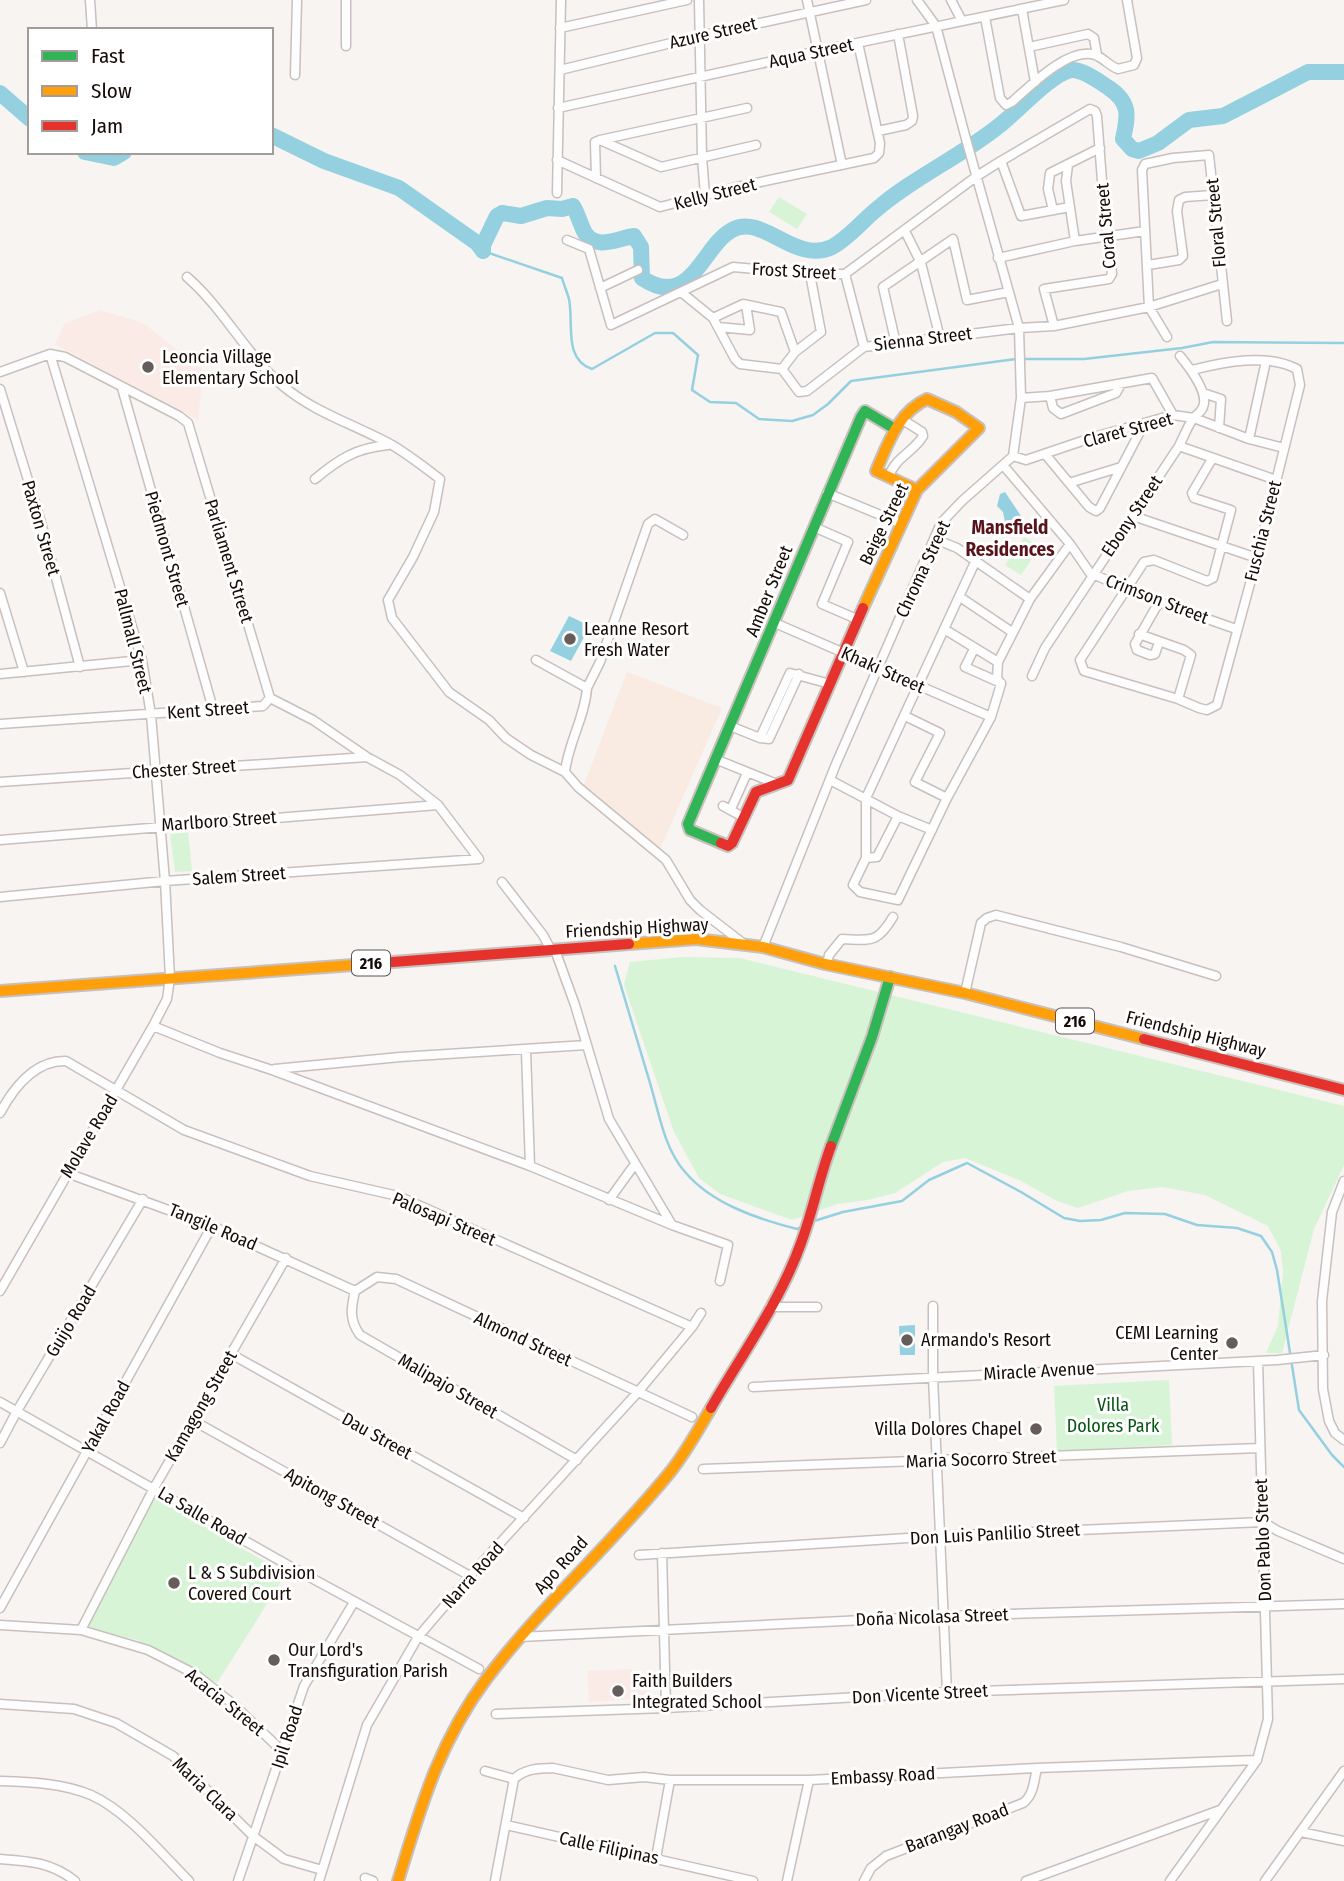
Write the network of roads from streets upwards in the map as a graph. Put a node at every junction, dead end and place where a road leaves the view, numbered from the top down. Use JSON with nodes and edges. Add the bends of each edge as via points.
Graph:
{"nodes":[{"id":1,"x":90,"y":0,"type":"edge"},
{"id":2,"x":297,"y":0,"type":"edge"},
{"id":3,"x":346,"y":0,"type":"edge"},
{"id":4,"x":561,"y":0,"type":"edge"},
{"id":5,"x":687,"y":0,"type":"edge"},
{"id":6,"x":699,"y":0,"type":"edge"},
{"id":7,"x":807,"y":0,"type":"edge"},
{"id":8,"x":866,"y":0,"type":"edge"},
{"id":9,"x":917,"y":0,"type":"edge"},
{"id":10,"x":951,"y":0,"type":"edge"},
{"id":11,"x":1064,"y":0,"type":"edge"},
{"id":12,"x":1127,"y":0,"type":"edge"},
{"id":13,"x":664,"y":2,"type":"edge"},
{"id":14,"x":1022,"y":9,"type":"junction"},
{"id":15,"x":810,"y":11,"type":"junction"},
{"id":16,"x":985,"y":17,"type":"junction"},
{"id":17,"x":962,"y":21,"type":"junction"},
{"id":18,"x":936,"y":26,"type":"junction"},
{"id":19,"x":92,"y":28,"type":"edge"},
{"id":20,"x":560,"y":28,"type":"junction"},
{"id":21,"x":898,"y":34,"type":"junction"},
{"id":22,"x":700,"y":36,"type":"junction"},
{"id":23,"x":858,"y":43,"type":"junction"},
{"id":24,"x":346,"y":46,"type":"dead end"},
{"id":25,"x":1029,"y":47,"type":"junction"},
{"id":26,"x":818,"y":51,"type":"junction"},
{"id":27,"x":1097,"y":55,"type":"junction"},
{"id":28,"x":560,"y":70,"type":"junction"},
{"id":29,"x":295,"y":75,"type":"dead end"},
{"id":30,"x":701,"y":77,"type":"junction"},
{"id":31,"x":1035,"y":82,"type":"junction"},
{"id":32,"x":558,"y":108,"type":"junction"},
{"id":33,"x":747,"y":108,"type":"dead end"},
{"id":34,"x":702,"y":118,"type":"junction"},
{"id":35,"x":1059,"y":127,"type":"joint"},
{"id":36,"x":878,"y":131,"type":"junction"},
{"id":37,"x":600,"y":140,"type":"junction"},
{"id":38,"x":756,"y":145,"type":"dead end"},
{"id":39,"x":1100,"y":148,"type":"junction"},
{"id":40,"x":702,"y":157,"type":"junction"},
{"id":41,"x":557,"y":160,"type":"junction"},
{"id":42,"x":1001,"y":161,"type":"junction"},
{"id":43,"x":1068,"y":164,"type":"junction"},
{"id":44,"x":842,"y":165,"type":"junction"},
{"id":45,"x":977,"y":176,"type":"junction"},
{"id":46,"x":596,"y":178,"type":"junction"},
{"id":47,"x":557,"y":193,"type":"dead end"},
{"id":48,"x":705,"y":195,"type":"junction"},
{"id":49,"x":1213,"y":195,"type":"junction"},
{"id":50,"x":1070,"y":207,"type":"junction"},
{"id":51,"x":1053,"y":210,"type":"junction"},
{"id":52,"x":1145,"y":231,"type":"junction"},
{"id":53,"x":905,"y":232,"type":"junction"},
{"id":54,"x":1108,"y":236,"type":"junction"},
{"id":55,"x":566,"y":240,"type":"dead end"},
{"id":56,"x":1074,"y":241,"type":"junction"},
{"id":57,"x":998,"y":258,"type":"junction"},
{"id":58,"x":921,"y":263,"type":"junction"},
{"id":59,"x":1148,"y":265,"type":"junction"},
{"id":60,"x":638,"y":270,"type":"dead end"},
{"id":61,"x":810,"y":274,"type":"junction"},
{"id":62,"x":845,"y":274,"type":"junction"},
{"id":63,"x":187,"y":277,"type":"dead end"},
{"id":64,"x":1222,"y":284,"type":"junction"},
{"id":65,"x":600,"y":288,"type":"junction"},
{"id":66,"x":681,"y":292,"type":"junction"},
{"id":67,"x":1009,"y":292,"type":"junction"},
{"id":68,"x":746,"y":305,"type":"junction"},
{"id":69,"x":1149,"y":307,"type":"junction"},
{"id":70,"x":713,"y":318,"type":"junction"},
{"id":71,"x":1227,"y":321,"type":"dead end"},
{"id":72,"x":1054,"y":326,"type":"junction"},
{"id":73,"x":718,"y":327,"type":"junction"},
{"id":74,"x":1019,"y":328,"type":"junction"},
{"id":75,"x":1167,"y":337,"type":"dead end"},
{"id":76,"x":940,"y":338,"type":"junction"},
{"id":77,"x":896,"y":344,"type":"junction"},
{"id":78,"x":864,"y":346,"type":"junction"},
{"id":79,"x":795,"y":352,"type":"junction"},
{"id":80,"x":50,"y":355,"type":"junction"},
{"id":81,"x":1180,"y":356,"type":"dead end"},
{"id":82,"x":1266,"y":361,"type":"junction"},
{"id":83,"x":782,"y":369,"type":"junction"},
{"id":84,"x":1192,"y":370,"type":"junction"},
{"id":85,"x":0,"y":372,"type":"edge"},
{"id":86,"x":1121,"y":384,"type":"junction"},
{"id":87,"x":122,"y":388,"type":"junction"},
{"id":88,"x":0,"y":389,"type":"edge"},
{"id":89,"x":1203,"y":393,"type":"junction"},
{"id":90,"x":1050,"y":396,"type":"junction"},
{"id":91,"x":1021,"y":398,"type":"junction"},
{"id":92,"x":1173,"y":415,"type":"junction"},
{"id":93,"x":1194,"y":418,"type":"junction"},
{"id":94,"x":903,"y":420,"type":"junction"},
{"id":95,"x":1144,"y":424,"type":"junction"},
{"id":96,"x":1219,"y":428,"type":"junction"},
{"id":97,"x":895,"y":429,"type":"junction"},
{"id":98,"x":1249,"y":439,"type":"junction"},
{"id":99,"x":391,"y":445,"type":"junction"},
{"id":100,"x":1179,"y":446,"type":"junction"},
{"id":101,"x":1284,"y":448,"type":"junction"},
{"id":102,"x":1045,"y":454,"type":"junction"},
{"id":103,"x":1013,"y":456,"type":"junction"},
{"id":104,"x":1212,"y":459,"type":"junction"},
{"id":105,"x":1003,"y":465,"type":"junction"},
{"id":106,"x":1121,"y":467,"type":"junction"},
{"id":107,"x":889,"y":477,"type":"junction"},
{"id":108,"x":314,"y":479,"type":"dead end"},
{"id":109,"x":1276,"y":480,"type":"junction"},
{"id":110,"x":1069,"y":483,"type":"junction"},
{"id":111,"x":917,"y":490,"type":"junction"},
{"id":112,"x":828,"y":493,"type":"junction"},
{"id":113,"x":1133,"y":516,"type":"junction"},
{"id":114,"x":901,"y":523,"type":"junction"},
{"id":115,"x":814,"y":527,"type":"junction"},
{"id":116,"x":684,"y":535,"type":"dead end"},
{"id":117,"x":935,"y":539,"type":"junction"},
{"id":118,"x":1070,"y":544,"type":"junction"},
{"id":119,"x":1223,"y":547,"type":"junction"},
{"id":120,"x":1257,"y":558,"type":"junction"},
{"id":121,"x":976,"y":560,"type":"junction"},
{"id":122,"x":1093,"y":575,"type":"junction"},
{"id":123,"x":1127,"y":590,"type":"junction"},
{"id":124,"x":0,"y":593,"type":"edge"},
{"id":125,"x":960,"y":597,"type":"junction"},
{"id":126,"x":1030,"y":599,"type":"junction"},
{"id":127,"x":1159,"y":602,"type":"junction"},
{"id":128,"x":859,"y":620,"type":"junction"},
{"id":129,"x":775,"y":623,"type":"junction"},
{"id":130,"x":944,"y":629,"type":"junction"},
{"id":131,"x":1236,"y":629,"type":"junction"},
{"id":132,"x":1012,"y":632,"type":"junction"},
{"id":133,"x":1139,"y":634,"type":"junction"},
{"id":134,"x":1159,"y":642,"type":"junction"},
{"id":135,"x":974,"y":649,"type":"junction"},
{"id":136,"x":844,"y":652,"type":"junction"},
{"id":137,"x":142,"y":660,"type":"junction"},
{"id":138,"x":536,"y":660,"type":"dead end"},
{"id":139,"x":998,"y":662,"type":"junction"},
{"id":140,"x":80,"y":667,"type":"junction"},
{"id":141,"x":878,"y":667,"type":"junction"},
{"id":142,"x":24,"y":672,"type":"junction"},
{"id":143,"x":0,"y":674,"type":"edge"},
{"id":144,"x":1032,"y":676,"type":"dead end"},
{"id":145,"x":830,"y":684,"type":"junction"},
{"id":146,"x":1002,"y":684,"type":"junction"},
{"id":147,"x":919,"y":685,"type":"junction"},
{"id":148,"x":587,"y":688,"type":"junction"},
{"id":149,"x":270,"y":698,"type":"junction"},
{"id":150,"x":1178,"y":699,"type":"junction"},
{"id":151,"x":213,"y":709,"type":"junction"},
{"id":152,"x":151,"y":715,"type":"junction"},
{"id":153,"x":905,"y":716,"type":"junction"},
{"id":154,"x":991,"y":716,"type":"junction"},
{"id":155,"x":0,"y":724,"type":"edge"},
{"id":156,"x":730,"y":726,"type":"junction"},
{"id":157,"x":367,"y":757,"type":"junction"},
{"id":158,"x":715,"y":759,"type":"junction"},
{"id":159,"x":155,"y":771,"type":"junction"},
{"id":160,"x":565,"y":772,"type":"junction"},
{"id":161,"x":747,"y":773,"type":"junction"},
{"id":162,"x":830,"y":780,"type":"junction"},
{"id":163,"x":0,"y":782,"type":"edge"},
{"id":164,"x":776,"y":785,"type":"junction"},
{"id":165,"x":866,"y":798,"type":"junction"},
{"id":166,"x":947,"y":799,"type":"junction"},
{"id":167,"x":438,"y":805,"type":"junction"},
{"id":168,"x":898,"y":816,"type":"junction"},
{"id":169,"x":743,"y":817,"type":"junction"},
{"id":170,"x":160,"y":826,"type":"junction"},
{"id":171,"x":932,"y":830,"type":"junction"},
{"id":172,"x":0,"y":840,"type":"edge"},
{"id":173,"x":866,"y":858,"type":"junction"},
{"id":174,"x":479,"y":859,"type":"joint"},
{"id":175,"x":165,"y":881,"type":"junction"},
{"id":176,"x":502,"y":882,"type":"dead end"},
{"id":177,"x":0,"y":897,"type":"edge"},
{"id":178,"x":893,"y":917,"type":"dead end"},
{"id":179,"x":744,"y":944,"type":"junction"},
{"id":180,"x":763,"y":947,"type":"junction"},
{"id":181,"x":553,"y":950,"type":"junction"},
{"id":182,"x":827,"y":964,"type":"junction"},
{"id":183,"x":1216,"y":976,"type":"dead end"},
{"id":184,"x":890,"y":977,"type":"junction"},
{"id":185,"x":170,"y":978,"type":"junction"},
{"id":186,"x":0,"y":991,"type":"edge"},
{"id":187,"x":965,"y":993,"type":"junction"},
{"id":188,"x":153,"y":1026,"type":"junction"},
{"id":189,"x":586,"y":1045,"type":"junction"},
{"id":190,"x":526,"y":1051,"type":"junction"},
{"id":191,"x":299,"y":1066,"type":"junction"},
{"id":192,"x":272,"y":1070,"type":"junction"},
{"id":193,"x":296,"y":1079,"type":"junction"},
{"id":194,"x":117,"y":1089,"type":"junction"},
{"id":195,"x":1344,"y":1090,"type":"edge"},
{"id":196,"x":0,"y":1112,"type":"edge"},
{"id":197,"x":635,"y":1164,"type":"junction"},
{"id":198,"x":530,"y":1166,"type":"junction"},
{"id":199,"x":66,"y":1173,"type":"junction"},
{"id":200,"x":1343,"y":1186,"type":"edge"},
{"id":201,"x":143,"y":1199,"type":"junction"},
{"id":202,"x":609,"y":1200,"type":"junction"},
{"id":203,"x":212,"y":1226,"type":"junction"},
{"id":204,"x":673,"y":1226,"type":"junction"},
{"id":205,"x":286,"y":1258,"type":"junction"},
{"id":206,"x":720,"y":1281,"type":"dead end"},
{"id":207,"x":0,"y":1291,"type":"edge"},
{"id":208,"x":355,"y":1291,"type":"junction"},
{"id":209,"x":933,"y":1306,"type":"dead end"},
{"id":210,"x":770,"y":1307,"type":"junction"},
{"id":211,"x":817,"y":1307,"type":"dead end"},
{"id":212,"x":701,"y":1313,"type":"dead end"},
{"id":213,"x":692,"y":1327,"type":"junction"},
{"id":214,"x":231,"y":1354,"type":"junction"},
{"id":215,"x":1324,"y":1355,"type":"junction"},
{"id":216,"x":1258,"y":1361,"type":"junction"},
{"id":217,"x":933,"y":1377,"type":"junction"},
{"id":218,"x":753,"y":1387,"type":"dead end"},
{"id":219,"x":638,"y":1392,"type":"junction"},
{"id":220,"x":0,"y":1402,"type":"edge"},
{"id":221,"x":17,"y":1411,"type":"junction"},
{"id":222,"x":692,"y":1417,"type":"dead end"},
{"id":223,"x":194,"y":1421,"type":"junction"},
{"id":224,"x":1344,"y":1440,"type":"edge"},
{"id":225,"x":0,"y":1443,"type":"edge"},
{"id":226,"x":1260,"y":1448,"type":"junction"},
{"id":227,"x":87,"y":1452,"type":"junction"},
{"id":228,"x":577,"y":1460,"type":"junction"},
{"id":229,"x":937,"y":1461,"type":"junction"},
{"id":230,"x":703,"y":1469,"type":"dead end"},
{"id":231,"x":154,"y":1489,"type":"junction"},
{"id":232,"x":524,"y":1518,"type":"junction"},
{"id":233,"x":1263,"y":1522,"type":"junction"},
{"id":234,"x":939,"y":1536,"type":"junction"},
{"id":235,"x":662,"y":1553,"type":"junction"},
{"id":236,"x":639,"y":1555,"type":"dead end"},
{"id":237,"x":1344,"y":1559,"type":"edge"},
{"id":238,"x":470,"y":1576,"type":"junction"},
{"id":239,"x":354,"y":1602,"type":"junction"},
{"id":240,"x":1344,"y":1604,"type":"edge"},
{"id":241,"x":1265,"y":1605,"type":"junction"},
{"id":242,"x":0,"y":1608,"type":"edge"},
{"id":243,"x":945,"y":1616,"type":"junction"},
{"id":244,"x":0,"y":1625,"type":"edge"},
{"id":245,"x":81,"y":1630,"type":"junction"},
{"id":246,"x":663,"y":1630,"type":"junction"},
{"id":247,"x":418,"y":1637,"type":"junction"},
{"id":248,"x":520,"y":1637,"type":"junction"},
{"id":249,"x":479,"y":1669,"type":"dead end"},
{"id":250,"x":1344,"y":1679,"type":"edge"},
{"id":251,"x":1269,"y":1682,"type":"junction"},
{"id":252,"x":947,"y":1692,"type":"junction"},
{"id":253,"x":0,"y":1704,"type":"edge"},
{"id":254,"x":666,"y":1708,"type":"junction"},
{"id":255,"x":496,"y":1714,"type":"dead end"},
{"id":256,"x":283,"y":1752,"type":"junction"},
{"id":257,"x":1257,"y":1760,"type":"junction"},
{"id":258,"x":1037,"y":1768,"type":"junction"},
{"id":259,"x":1344,"y":1770,"type":"edge"},
{"id":260,"x":485,"y":1771,"type":"dead end"},
{"id":261,"x":514,"y":1779,"type":"junction"},
{"id":262,"x":670,"y":1780,"type":"junction"},
{"id":263,"x":809,"y":1780,"type":"junction"},
{"id":264,"x":0,"y":1781,"type":"edge"},
{"id":265,"x":1220,"y":1810,"type":"junction"},
{"id":266,"x":506,"y":1825,"type":"junction"},
{"id":267,"x":1300,"y":1832,"type":"junction"},
{"id":268,"x":253,"y":1836,"type":"junction"},
{"id":269,"x":1344,"y":1842,"type":"edge"},
{"id":270,"x":656,"y":1858,"type":"junction"},
{"id":271,"x":0,"y":1859,"type":"edge"},
{"id":272,"x":322,"y":1870,"type":"junction"},
{"id":273,"x":75,"y":1881,"type":"edge"},
{"id":274,"x":189,"y":1881,"type":"edge"},
{"id":275,"x":238,"y":1881,"type":"edge"},
{"id":276,"x":319,"y":1881,"type":"edge"},
{"id":277,"x":398,"y":1881,"type":"edge"},
{"id":278,"x":495,"y":1881,"type":"edge"},
{"id":279,"x":753,"y":1881,"type":"edge"},
{"id":280,"x":787,"y":1881,"type":"edge"},
{"id":281,"x":864,"y":1881,"type":"edge"},
{"id":282,"x":1026,"y":1881,"type":"edge"},
{"id":283,"x":1170,"y":1881,"type":"edge"},
{"id":284,"x":1265,"y":1881,"type":"edge"}],
"edges":[{"from":1,"to":19,"type":"street"},
{"from":2,"to":29,"type":"street"},
{"from":3,"to":24,"type":"street"},
{"from":4,"to":20,"type":"street"},
{"from":5,"to":13,"type":"street"},
{"from":6,"to":22,"type":"street"},
{"from":7,"to":15,"type":"street"},
{"from":8,"to":15,"type":"street","name":"Azure Street"},
{"from":9,"to":18,"type":"street"},
{"from":10,"to":17,"type":"street"},
{"from":11,"to":14,"type":"street","name":"Aqua Street"},
{"from":12,"to":27,"type":"street","via":[[1136,62],[1118,69]]},
{"from":13,"to":20,"type":"street"},
{"from":14,"to":16,"type":"street","name":"Aqua Street"},
{"from":14,"to":25,"type":"street"},
{"from":15,"to":22,"type":"street","name":"Azure Street"},
{"from":15,"to":26,"type":"street"},
{"from":16,"to":17,"type":"street","name":"Aqua Street"},
{"from":16,"to":31,"type":"street","via":[[1001,102],[1010,104]]},
{"from":17,"to":18,"type":"street","name":"Aqua Street"},
{"from":18,"to":21,"type":"street","name":"Aqua Street"},
{"from":18,"to":45,"type":"street"},
{"from":20,"to":28,"type":"street"},
{"from":21,"to":23,"type":"street","name":"Aqua Street"},
{"from":21,"to":36,"type":"street","via":[[912,121]]},
{"from":22,"to":28,"type":"street","name":"Azure Street"},
{"from":22,"to":30,"type":"street"},
{"from":23,"to":26,"type":"street","name":"Aqua Street"},
{"from":23,"to":36,"type":"street"},
{"from":25,"to":27,"type":"street","via":[[1088,34],[1094,38]]},
{"from":25,"to":31,"type":"street"},
{"from":26,"to":30,"type":"street","name":"Aqua Street"},
{"from":26,"to":44,"type":"street"},
{"from":27,"to":31,"type":"street","via":[[1080,55]]},
{"from":28,"to":32,"type":"street"},
{"from":30,"to":32,"type":"street","name":"Aqua Street"},
{"from":30,"to":34,"type":"street"},
{"from":32,"to":41,"type":"street"},
{"from":33,"to":34,"type":"street"},
{"from":34,"to":37,"type":"street"},
{"from":34,"to":40,"type":"street"},
{"from":35,"to":39,"type":"street","name":"Coral Street","via":[[1090,109],[1095,111]]},
{"from":35,"to":42,"type":"street","name":"Frost Street"},
{"from":36,"to":44,"type":"street","name":"Kelly Street","via":[[879,153],[874,158]]},
{"from":37,"to":40,"type":"street","via":[[661,167]]},
{"from":37,"to":46,"type":"street","via":[[594,147]]},
{"from":38,"to":40,"type":"street"},
{"from":39,"to":43,"type":"street"},
{"from":39,"to":54,"type":"street","name":"Coral Street"},
{"from":40,"to":48,"type":"street"},
{"from":41,"to":46,"type":"street","name":"Kelly Street"},
{"from":41,"to":47,"type":"street"},
{"from":42,"to":45,"type":"street","name":"Frost Street"},
{"from":42,"to":51,"type":"street","via":[[1021,216]]},
{"from":43,"to":50,"type":"street"},
{"from":43,"to":51,"type":"street","via":[[1050,173]]},
{"from":44,"to":48,"type":"street","name":"Kelly Street"},
{"from":45,"to":53,"type":"street","name":"Frost Street"},
{"from":45,"to":57,"type":"street"},
{"from":46,"to":48,"type":"street","name":"Kelly Street","via":[[660,207]]},
{"from":49,"to":52,"type":"street","name":"Floral Street","via":[[1206,154],[1145,164]]},
{"from":49,"to":59,"type":"street","via":[[1179,200],[1183,256]]},
{"from":49,"to":64,"type":"street","name":"Floral Street"},
{"from":50,"to":51,"type":"street"},
{"from":50,"to":56,"type":"street"},
{"from":52,"to":54,"type":"street"},
{"from":52,"to":59,"type":"street"},
{"from":53,"to":58,"type":"street"},
{"from":53,"to":62,"type":"street","name":"Frost Street"},
{"from":54,"to":56,"type":"street"},
{"from":54,"to":72,"type":"street","name":"Coral Street","via":[[1111,277],[1044,289]]},
{"from":55,"to":65,"type":"street","name":"Frost Street","via":[[589,249]]},
{"from":56,"to":57,"type":"street"},
{"from":57,"to":67,"type":"street"},
{"from":58,"to":67,"type":"street","via":[[953,239],[967,300]]},
{"from":58,"to":76,"type":"street"},
{"from":58,"to":77,"type":"street","via":[[883,287]]},
{"from":59,"to":69,"type":"street"},
{"from":60,"to":65,"type":"street"},
{"from":61,"to":62,"type":"street","name":"Frost Street"},
{"from":61,"to":66,"type":"street","name":"Frost Street","via":[[733,267]]},
{"from":61,"to":79,"type":"street","via":[[821,332]]},
{"from":62,"to":78,"type":"street"},
{"from":63,"to":99,"type":"street","via":[[283,386]]},
{"from":64,"to":69,"type":"street","name":"Sienna Street"},
{"from":64,"to":71,"type":"street","name":"Floral Street"},
{"from":65,"to":66,"type":"street","name":"Frost Street","via":[[611,325]]},
{"from":66,"to":70,"type":"street"},
{"from":67,"to":74,"type":"street"},
{"from":68,"to":70,"type":"street"},
{"from":68,"to":73,"type":"street","via":[[750,330]]},
{"from":68,"to":79,"type":"street","via":[[781,312]]},
{"from":69,"to":72,"type":"street","name":"Sienna Street"},
{"from":69,"to":75,"type":"street"},
{"from":70,"to":73,"type":"street"},
{"from":72,"to":74,"type":"street","name":"Sienna Street"},
{"from":73,"to":83,"type":"street","via":[[740,364]]},
{"from":74,"to":76,"type":"street","name":"Sienna Street"},
{"from":74,"to":91,"type":"street"},
{"from":76,"to":77,"type":"street","name":"Sienna Street"},
{"from":77,"to":78,"type":"street","name":"Sienna Street"},
{"from":78,"to":83,"type":"street","name":"Sienna Street","via":[[807,391],[799,392]]},
{"from":79,"to":83,"type":"street"},
{"from":80,"to":85,"type":"street"},
{"from":80,"to":87,"type":"street","via":[[65,357]]},
{"from":80,"to":137,"type":"street","name":"Pallmall Street"},
{"from":81,"to":84,"type":"street"},
{"from":82,"to":84,"type":"street"},
{"from":82,"to":98,"type":"street"},
{"from":82,"to":101,"type":"street","name":"Fuschia Street","via":[[1297,369],[1300,385]]},
{"from":84,"to":89,"type":"street"},
{"from":86,"to":90,"type":"street"},
{"from":86,"to":90,"type":"street","via":[[1116,393],[1061,414],[1053,408]]},
{"from":86,"to":92,"type":"street","via":[[1155,379]]},
{"from":87,"to":149,"type":"street","name":"Parliament Street","via":[[188,423]]},
{"from":87,"to":151,"type":"street","name":"Piedmont Street"},
{"from":88,"to":140,"type":"street","name":"Paxton Street"},
{"from":89,"to":93,"type":"street","name":"Ebony Street","via":[[1205,404]]},
{"from":89,"to":96,"type":"street","via":[[1221,398]]},
{"from":90,"to":91,"type":"street"},
{"from":91,"to":103,"type":"street"},
{"from":92,"to":93,"type":"street","name":"Claret Street"},
{"from":92,"to":95,"type":"street","name":"Claret Street"},
{"from":93,"to":96,"type":"street","name":"Claret Street"},
{"from":93,"to":100,"type":"street","name":"Ebony Street"},
{"from":94,"to":97,"type":"street"},
{"from":94,"to":107,"type":"street","via":[[923,436]]},
{"from":94,"to":111,"type":"street","name":"Beige Street","via":[[927,399],[956,411],[979,428]]},
{"from":95,"to":102,"type":"street","name":"Claret Street"},
{"from":95,"to":106,"type":"street"},
{"from":96,"to":98,"type":"street","name":"Claret Street"},
{"from":97,"to":107,"type":"street","via":[[876,471]]},
{"from":97,"to":112,"type":"street","name":"Amber Street","via":[[866,411]]},
{"from":98,"to":101,"type":"street","name":"Claret Street"},
{"from":99,"to":108,"type":"street","via":[[349,454]]},
{"from":99,"to":160,"type":"street","via":[[440,479],[434,512],[388,600],[392,618],[449,692],[506,738]]},
{"from":100,"to":104,"type":"street"},
{"from":100,"to":113,"type":"street","name":"Ebony Street"},
{"from":101,"to":109,"type":"street","name":"Fuschia Street"},
{"from":102,"to":103,"type":"street","name":"Claret Street","via":[[1026,460]]},
{"from":102,"to":110,"type":"street"},
{"from":103,"to":105,"type":"street","name":"Chroma Street"},
{"from":104,"to":109,"type":"street"},
{"from":104,"to":119,"type":"street","via":[[1192,493],[1194,498],[1231,510]]},
{"from":105,"to":117,"type":"street","name":"Chroma Street","via":[[941,523]]},
{"from":105,"to":118,"type":"street","name":"Crimson Street"},
{"from":106,"to":110,"type":"street"},
{"from":106,"to":110,"type":"street","via":[[1096,511]]},
{"from":107,"to":111,"type":"street"},
{"from":109,"to":120,"type":"street","name":"Fuschia Street"},
{"from":111,"to":114,"type":"street","name":"Beige Street"},
{"from":112,"to":114,"type":"street"},
{"from":112,"to":115,"type":"street","name":"Amber Street"},
{"from":113,"to":119,"type":"street"},
{"from":113,"to":122,"type":"street","name":"Ebony Street"},
{"from":114,"to":128,"type":"street","name":"Beige Street"},
{"from":115,"to":128,"type":"street","via":[[848,542],[822,604]]},
{"from":115,"to":129,"type":"street","name":"Amber Street"},
{"from":116,"to":148,"type":"street","via":[[655,519],[648,524]]},
{"from":117,"to":121,"type":"street"},
{"from":117,"to":141,"type":"street","name":"Chroma Street"},
{"from":118,"to":122,"type":"street","name":"Crimson Street"},
{"from":118,"to":126,"type":"street"},
{"from":119,"to":120,"type":"street"},
{"from":119,"to":123,"type":"street","via":[[1210,581],[1148,560]]},
{"from":120,"to":131,"type":"street","name":"Fuschia Street"},
{"from":121,"to":125,"type":"street"},
{"from":121,"to":126,"type":"street"},
{"from":122,"to":123,"type":"street","name":"Crimson Street"},
{"from":122,"to":144,"type":"street","name":"Ebony Street"},
{"from":123,"to":127,"type":"street","name":"Crimson Street"},
{"from":123,"to":150,"type":"street","via":[[1080,664],[1084,671]]},
{"from":124,"to":142,"type":"street"},
{"from":125,"to":130,"type":"street"},
{"from":125,"to":132,"type":"street"},
{"from":126,"to":132,"type":"street"},
{"from":127,"to":131,"type":"street","name":"Crimson Street"},
{"from":127,"to":133,"type":"street"},
{"from":128,"to":136,"type":"street","name":"Beige Street"},
{"from":129,"to":136,"type":"street","name":"Khaki Street"},
{"from":129,"to":156,"type":"street","name":"Amber Street"},
{"from":130,"to":135,"type":"street"},
{"from":130,"to":147,"type":"street"},
{"from":131,"to":150,"type":"street","name":"Fuschia Street","via":[[1217,705],[1207,710]]},
{"from":132,"to":139,"type":"street"},
{"from":133,"to":134,"type":"street"},
{"from":133,"to":134,"type":"street","via":[[1136,648],[1150,655],[1155,654]]},
{"from":134,"to":150,"type":"street","via":[[1191,655]]},
{"from":135,"to":139,"type":"street"},
{"from":135,"to":146,"type":"street","via":[[965,667]]},
{"from":136,"to":141,"type":"street","name":"Khaki Street"},
{"from":136,"to":145,"type":"street","name":"Amber Street"},
{"from":137,"to":140,"type":"street"},
{"from":137,"to":152,"type":"street","name":"Pallmall Street"},
{"from":138,"to":148,"type":"street"},
{"from":139,"to":146,"type":"street","via":[[997,678]]},
{"from":140,"to":142,"type":"street"},
{"from":141,"to":147,"type":"street","name":"Khaki Street"},
{"from":141,"to":162,"type":"street","name":"Chroma Street"},
{"from":142,"to":143,"type":"street"},
{"from":145,"to":156,"type":"street","via":[[790,673],[760,738]]},
{"from":145,"to":164,"type":"street","name":"Amber Street","via":[[789,780]]},
{"from":146,"to":154,"type":"street"},
{"from":147,"to":153,"type":"street"},
{"from":147,"to":154,"type":"street","name":"Khaki Street"},
{"from":148,"to":160,"type":"street"},
{"from":149,"to":151,"type":"street","name":"Kent Street","via":[[263,706]]},
{"from":149,"to":157,"type":"street","name":"Kent Street","via":[[313,720]]},
{"from":151,"to":152,"type":"street","name":"Kent Street"},
{"from":152,"to":155,"type":"street","name":"Kent Street"},
{"from":152,"to":159,"type":"street","name":"Pallmall Street"},
{"from":153,"to":165,"type":"street"},
{"from":153,"to":166,"type":"street","via":[[940,733],[915,782]]},
{"from":154,"to":166,"type":"street"},
{"from":156,"to":158,"type":"street","name":"Amber Street"},
{"from":157,"to":159,"type":"street","name":"Chester Street"},
{"from":157,"to":167,"type":"street","name":"Kent Street","via":[[400,775]]},
{"from":158,"to":161,"type":"street"},
{"from":158,"to":169,"type":"street","name":"Amber Street","via":[[690,830],[728,846]]},
{"from":159,"to":163,"type":"street","name":"Chester Street"},
{"from":159,"to":170,"type":"street","name":"Pallmall Street"},
{"from":160,"to":179,"type":"street","via":[[666,860],[690,900]]},
{"from":161,"to":164,"type":"street"},
{"from":161,"to":169,"type":"street","via":[[727,808]]},
{"from":162,"to":165,"type":"street"},
{"from":162,"to":180,"type":"street","name":"Chroma Street"},
{"from":164,"to":169,"type":"street","name":"Amber Street","via":[[756,792]]},
{"from":165,"to":168,"type":"street"},
{"from":165,"to":173,"type":"street"},
{"from":166,"to":171,"type":"street"},
{"from":167,"to":170,"type":"street","name":"Marlboro Street"},
{"from":167,"to":174,"type":"street","name":"Kent Street"},
{"from":168,"to":171,"type":"street"},
{"from":168,"to":173,"type":"street","via":[[877,858]]},
{"from":170,"to":172,"type":"street","name":"Marlboro Street"},
{"from":170,"to":175,"type":"street","name":"Pallmall Street"},
{"from":171,"to":173,"type":"street","via":[[898,900],[855,889]]},
{"from":174,"to":175,"type":"street","name":"Salem Street"},
{"from":175,"to":177,"type":"street","name":"Salem Street"},
{"from":175,"to":185,"type":"street","name":"Pallmall Street"},
{"from":176,"to":181,"type":"street"},
{"from":178,"to":182,"type":"street","via":[[886,929],[867,941],[842,939]]},
{"from":179,"to":180,"type":"street","name":"Friendship Highway","number":"216"},
{"from":179,"to":181,"type":"street","name":"Friendship Highway","number":"216","via":[[696,939]]},
{"from":180,"to":182,"type":"street","name":"Friendship Highway","number":"216"},
{"from":181,"to":185,"type":"street","name":"Friendship Highway","number":"216"},
{"from":181,"to":189,"type":"street"},
{"from":182,"to":184,"type":"street","name":"Friendship Highway","number":"216"},
{"from":183,"to":187,"type":"street","via":[[996,915],[981,923]]},
{"from":184,"to":187,"type":"street","name":"Friendship Highway","number":"216"},
{"from":184,"to":210,"type":"street","name":"Apo Road","via":[[820,1176],[802,1244]]},
{"from":185,"to":186,"type":"street","name":"Friendship Highway","number":"216"},
{"from":185,"to":188,"type":"street","name":"Molave Road","via":[[167,999]]},
{"from":187,"to":195,"type":"street","name":"Friendship Highway","number":"216"},
{"from":188,"to":192,"type":"street"},
{"from":188,"to":194,"type":"street","name":"Molave Road"},
{"from":189,"to":190,"type":"street"},
{"from":189,"to":197,"type":"street","via":[[609,1119]]},
{"from":190,"to":191,"type":"street"},
{"from":190,"to":198,"type":"street"},
{"from":191,"to":192,"type":"street"},
{"from":191,"to":193,"type":"street"},
{"from":192,"to":193,"type":"street"},
{"from":193,"to":198,"type":"street"},
{"from":194,"to":196,"type":"street","name":"Palosapi Street","via":[[78,1066],[54,1061],[19,1084]]},
{"from":194,"to":199,"type":"street","name":"Molave Road"},
{"from":194,"to":213,"type":"street","name":"Palosapi Street","via":[[184,1130],[310,1176],[398,1196]]},
{"from":197,"to":202,"type":"street"},
{"from":197,"to":204,"type":"street"},
{"from":198,"to":202,"type":"street"},
{"from":199,"to":201,"type":"street","name":"Tangile Road"},
{"from":199,"to":207,"type":"street","name":"Molave Road"},
{"from":200,"to":215,"type":"street","via":[[1332,1212],[1322,1301]]},
{"from":201,"to":203,"type":"street","name":"Tangile Road"},
{"from":201,"to":221,"type":"street","name":"Guijo Road"},
{"from":202,"to":204,"type":"street"},
{"from":203,"to":205,"type":"street","name":"Tangile Road"},
{"from":203,"to":227,"type":"street","name":"Yakal Road"},
{"from":204,"to":206,"type":"street","via":[[728,1245]]},
{"from":205,"to":208,"type":"street","name":"Tangile Road"},
{"from":205,"to":214,"type":"street","name":"Kamagong Street"},
{"from":208,"to":219,"type":"street","name":"Almond Street","via":[[376,1277],[396,1279]]},
{"from":208,"to":228,"type":"street","name":"Malipajo Street","via":[[351,1308],[360,1335]]},
{"from":209,"to":217,"type":"street"},
{"from":210,"to":211,"type":"street"},
{"from":210,"to":248,"type":"street","name":"Apo Road","via":[[672,1470]]},
{"from":212,"to":213,"type":"street","name":"Narra Road"},
{"from":213,"to":219,"type":"street","name":"Narra Road"},
{"from":214,"to":223,"type":"street","name":"Kamagong Street"},
{"from":214,"to":232,"type":"street","name":"Dau Street"},
{"from":215,"to":216,"type":"street","name":"Miracle Avenue"},
{"from":215,"to":224,"type":"street","via":[[1323,1389],[1329,1421]]},
{"from":216,"to":217,"type":"street","name":"Miracle Avenue"},
{"from":216,"to":226,"type":"street","name":"Don Pablo Street"},
{"from":217,"to":218,"type":"street","name":"Miracle Avenue"},
{"from":217,"to":229,"type":"street"},
{"from":219,"to":222,"type":"street","name":"Almond Street"},
{"from":219,"to":228,"type":"street","name":"Narra Road"},
{"from":220,"to":221,"type":"street","name":"La Salle Road"},
{"from":221,"to":225,"type":"street","name":"Guijo Road"},
{"from":221,"to":227,"type":"street","name":"La Salle Road"},
{"from":223,"to":231,"type":"street","name":"Kamagong Street"},
{"from":223,"to":238,"type":"street","name":"Apitong Street"},
{"from":226,"to":229,"type":"street","name":"Maria Socorro Street"},
{"from":226,"to":233,"type":"street","name":"Don Pablo Street"},
{"from":227,"to":231,"type":"street","name":"La Salle Road"},
{"from":227,"to":242,"type":"street","name":"Yakal Road"},
{"from":228,"to":232,"type":"street","name":"Narra Road"},
{"from":229,"to":230,"type":"street","name":"Maria Socorro Street"},
{"from":229,"to":234,"type":"street"},
{"from":231,"to":239,"type":"street","name":"La Salle Road"},
{"from":231,"to":245,"type":"street","name":"Kamagong Street"},
{"from":232,"to":238,"type":"street","name":"Narra Road"},
{"from":233,"to":234,"type":"street","name":"Don Luis Panlilio Street"},
{"from":233,"to":237,"type":"street","name":"Don Luis Panlilio Street"},
{"from":233,"to":241,"type":"street","name":"Don Pablo Street"},
{"from":234,"to":235,"type":"street","name":"Don Luis Panlilio Street"},
{"from":234,"to":243,"type":"street"},
{"from":235,"to":236,"type":"street","name":"Don Luis Panlilio Street"},
{"from":235,"to":246,"type":"street"},
{"from":238,"to":247,"type":"street","name":"Narra Road"},
{"from":239,"to":247,"type":"street","name":"La Salle Road"},
{"from":239,"to":256,"type":"street","name":"Ipil Road","via":[[304,1686]]},
{"from":240,"to":241,"type":"street","name":"Doña Nicolasa Street"},
{"from":241,"to":243,"type":"street","name":"Doña Nicolasa Street"},
{"from":241,"to":251,"type":"street","name":"Don Pablo Street"},
{"from":243,"to":246,"type":"street","name":"Doña Nicolasa Street"},
{"from":243,"to":252,"type":"street"},
{"from":244,"to":245,"type":"street","name":"Acacia Street"},
{"from":245,"to":256,"type":"street","name":"Acacia Street","via":[[148,1650],[195,1674]]},
{"from":246,"to":248,"type":"street","name":"Doña Nicolasa Street"},
{"from":246,"to":254,"type":"street"},
{"from":247,"to":249,"type":"street","name":"La Salle Road"},
{"from":247,"to":272,"type":"street","name":"Narra Road","via":[[367,1725]]},
{"from":248,"to":277,"type":"street","name":"Apo Road","via":[[486,1679],[445,1744],[426,1788]]},
{"from":250,"to":251,"type":"street","name":"Don Vicente Street"},
{"from":251,"to":252,"type":"street","name":"Don Vicente Street"},
{"from":251,"to":257,"type":"street","name":"Don Pablo Street","via":[[1268,1719]]},
{"from":252,"to":254,"type":"street","name":"Don Vicente Street"},
{"from":253,"to":268,"type":"street","name":"Maria Clara","via":[[74,1709],[116,1723],[173,1756]]},
{"from":254,"to":255,"type":"street","name":"Don Vicente Street"},
{"from":256,"to":268,"type":"street","name":"Ipil Road"},
{"from":257,"to":258,"type":"street","name":"Embassy Road"},
{"from":257,"to":265,"type":"street"},
{"from":258,"to":263,"type":"street","name":"Embassy Road"},
{"from":258,"to":281,"type":"street","name":"Barangay Road","via":[[1029,1798],[1023,1803],[886,1856]]},
{"from":259,"to":267,"type":"street"},
{"from":260,"to":261,"type":"street"},
{"from":261,"to":262,"type":"street","name":"Embassy Road","via":[[523,1772],[553,1768],[601,1780]]},
{"from":261,"to":266,"type":"street"},
{"from":262,"to":263,"type":"street","name":"Embassy Road"},
{"from":262,"to":270,"type":"street"},
{"from":263,"to":280,"type":"street"},
{"from":264,"to":274,"type":"street","via":[[52,1784],[92,1796],[113,1809]]},
{"from":265,"to":282,"type":"street"},
{"from":265,"to":283,"type":"street"},
{"from":266,"to":270,"type":"street","name":"Calle Filipinas"},
{"from":266,"to":278,"type":"street"},
{"from":267,"to":269,"type":"street"},
{"from":267,"to":284,"type":"street"},
{"from":268,"to":272,"type":"street","name":"Maria Clara","via":[[284,1859]]},
{"from":268,"to":275,"type":"street","name":"Ipil Road"},
{"from":270,"to":279,"type":"street","name":"Calle Filipinas"},
{"from":271,"to":273,"type":"street","via":[[54,1866]]},
{"from":272,"to":276,"type":"street","name":"Narra Road"}]}
